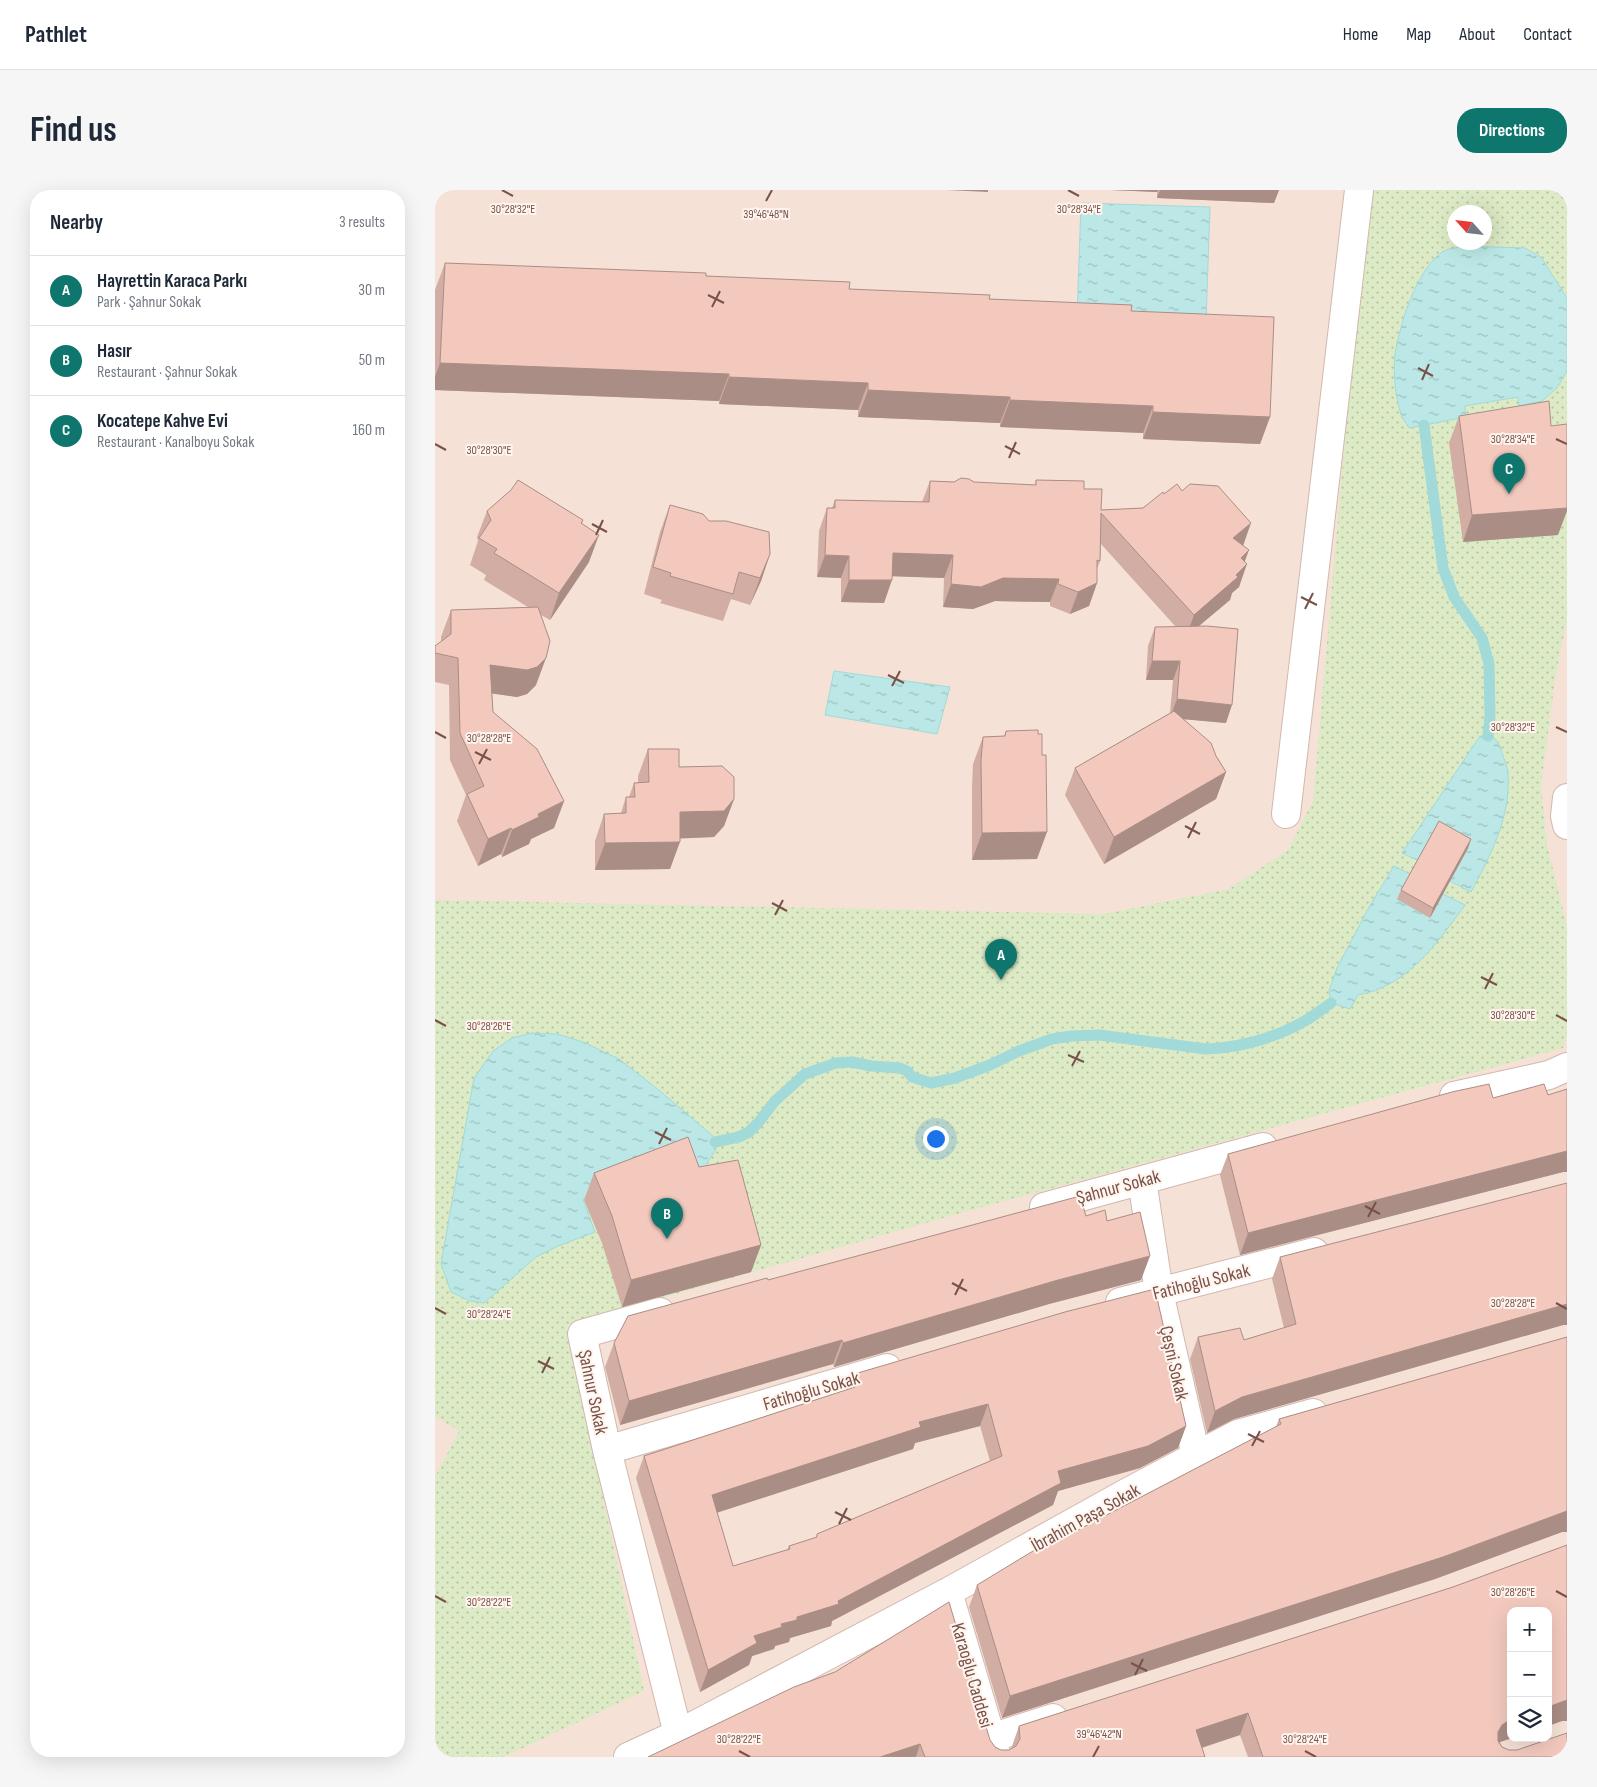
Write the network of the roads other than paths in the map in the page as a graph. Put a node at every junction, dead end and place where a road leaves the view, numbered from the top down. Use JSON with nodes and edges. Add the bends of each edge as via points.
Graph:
{"nodes":[{"id":1,"x":1359,"y":190,"type":"edge"},
{"id":2,"x":1567,"y":798,"type":"edge"},
{"id":3,"x":1286,"y":814,"type":"dead end"},
{"id":4,"x":1567,"y":824,"type":"edge"},
{"id":5,"x":1567,"y":1067,"type":"edge"},
{"id":6,"x":1428,"y":1102,"type":"edge"},
{"id":7,"x":1287,"y":1140,"type":"edge"},
{"id":8,"x":1142,"y":1180,"type":"junction"},
{"id":9,"x":1019,"y":1214,"type":"edge"},
{"id":10,"x":1339,"y":1246,"type":"edge"},
{"id":11,"x":1159,"y":1292,"type":"junction"},
{"id":12,"x":687,"y":1305,"type":"edge"},
{"id":13,"x":1091,"y":1309,"type":"edge"},
{"id":14,"x":910,"y":1361,"type":"edge"},
{"id":15,"x":1332,"y":1407,"type":"edge"},
{"id":16,"x":607,"y":1450,"type":"junction"},
{"id":17,"x":1197,"y":1456,"type":"junction"},
{"id":18,"x":948,"y":1592,"type":"junction"},
{"id":19,"x":1075,"y":1711,"type":"edge"},
{"id":20,"x":678,"y":1734,"type":"junction"},
{"id":21,"x":994,"y":1748,"type":"edge"},
{"id":22,"x":628,"y":1757,"type":"edge"}],
"edges":[{"from":1,"to":3,"type":"street"},
{"from":2,"to":4,"type":"street"},
{"from":5,"to":6,"type":"street","via":[[1549,1075]]},
{"from":7,"to":8,"type":"street","name":"Şahnur Sokak"},
{"from":8,"to":9,"type":"street","name":"Şahnur Sokak"},
{"from":8,"to":11,"type":"street","name":"Çeşni Sokak"},
{"from":10,"to":11,"type":"street","name":"Fatihoğlu Sokak"},
{"from":11,"to":13,"type":"street","name":"Fatihoğlu Sokak"},
{"from":11,"to":17,"type":"street","name":"Çeşni Sokak"},
{"from":12,"to":16,"type":"street","name":"Şahnur Sokak","via":[[582,1334]]},
{"from":14,"to":16,"type":"street","name":"Fatihoğlu Sokak"},
{"from":15,"to":17,"type":"street","name":"İbrahim Paşa Sokak","via":[[1238,1434]]},
{"from":16,"to":20,"type":"street"},
{"from":17,"to":18,"type":"street","name":"İbrahim Paşa Sokak"},
{"from":18,"to":20,"type":"street","name":"İbrahim Paşa Sokak"},
{"from":18,"to":21,"type":"street","name":"Karaoğlu Caddesi"},
{"from":19,"to":21,"type":"street"},
{"from":20,"to":22,"type":"street","name":"İbrahim Paşa Sokak"}]}
